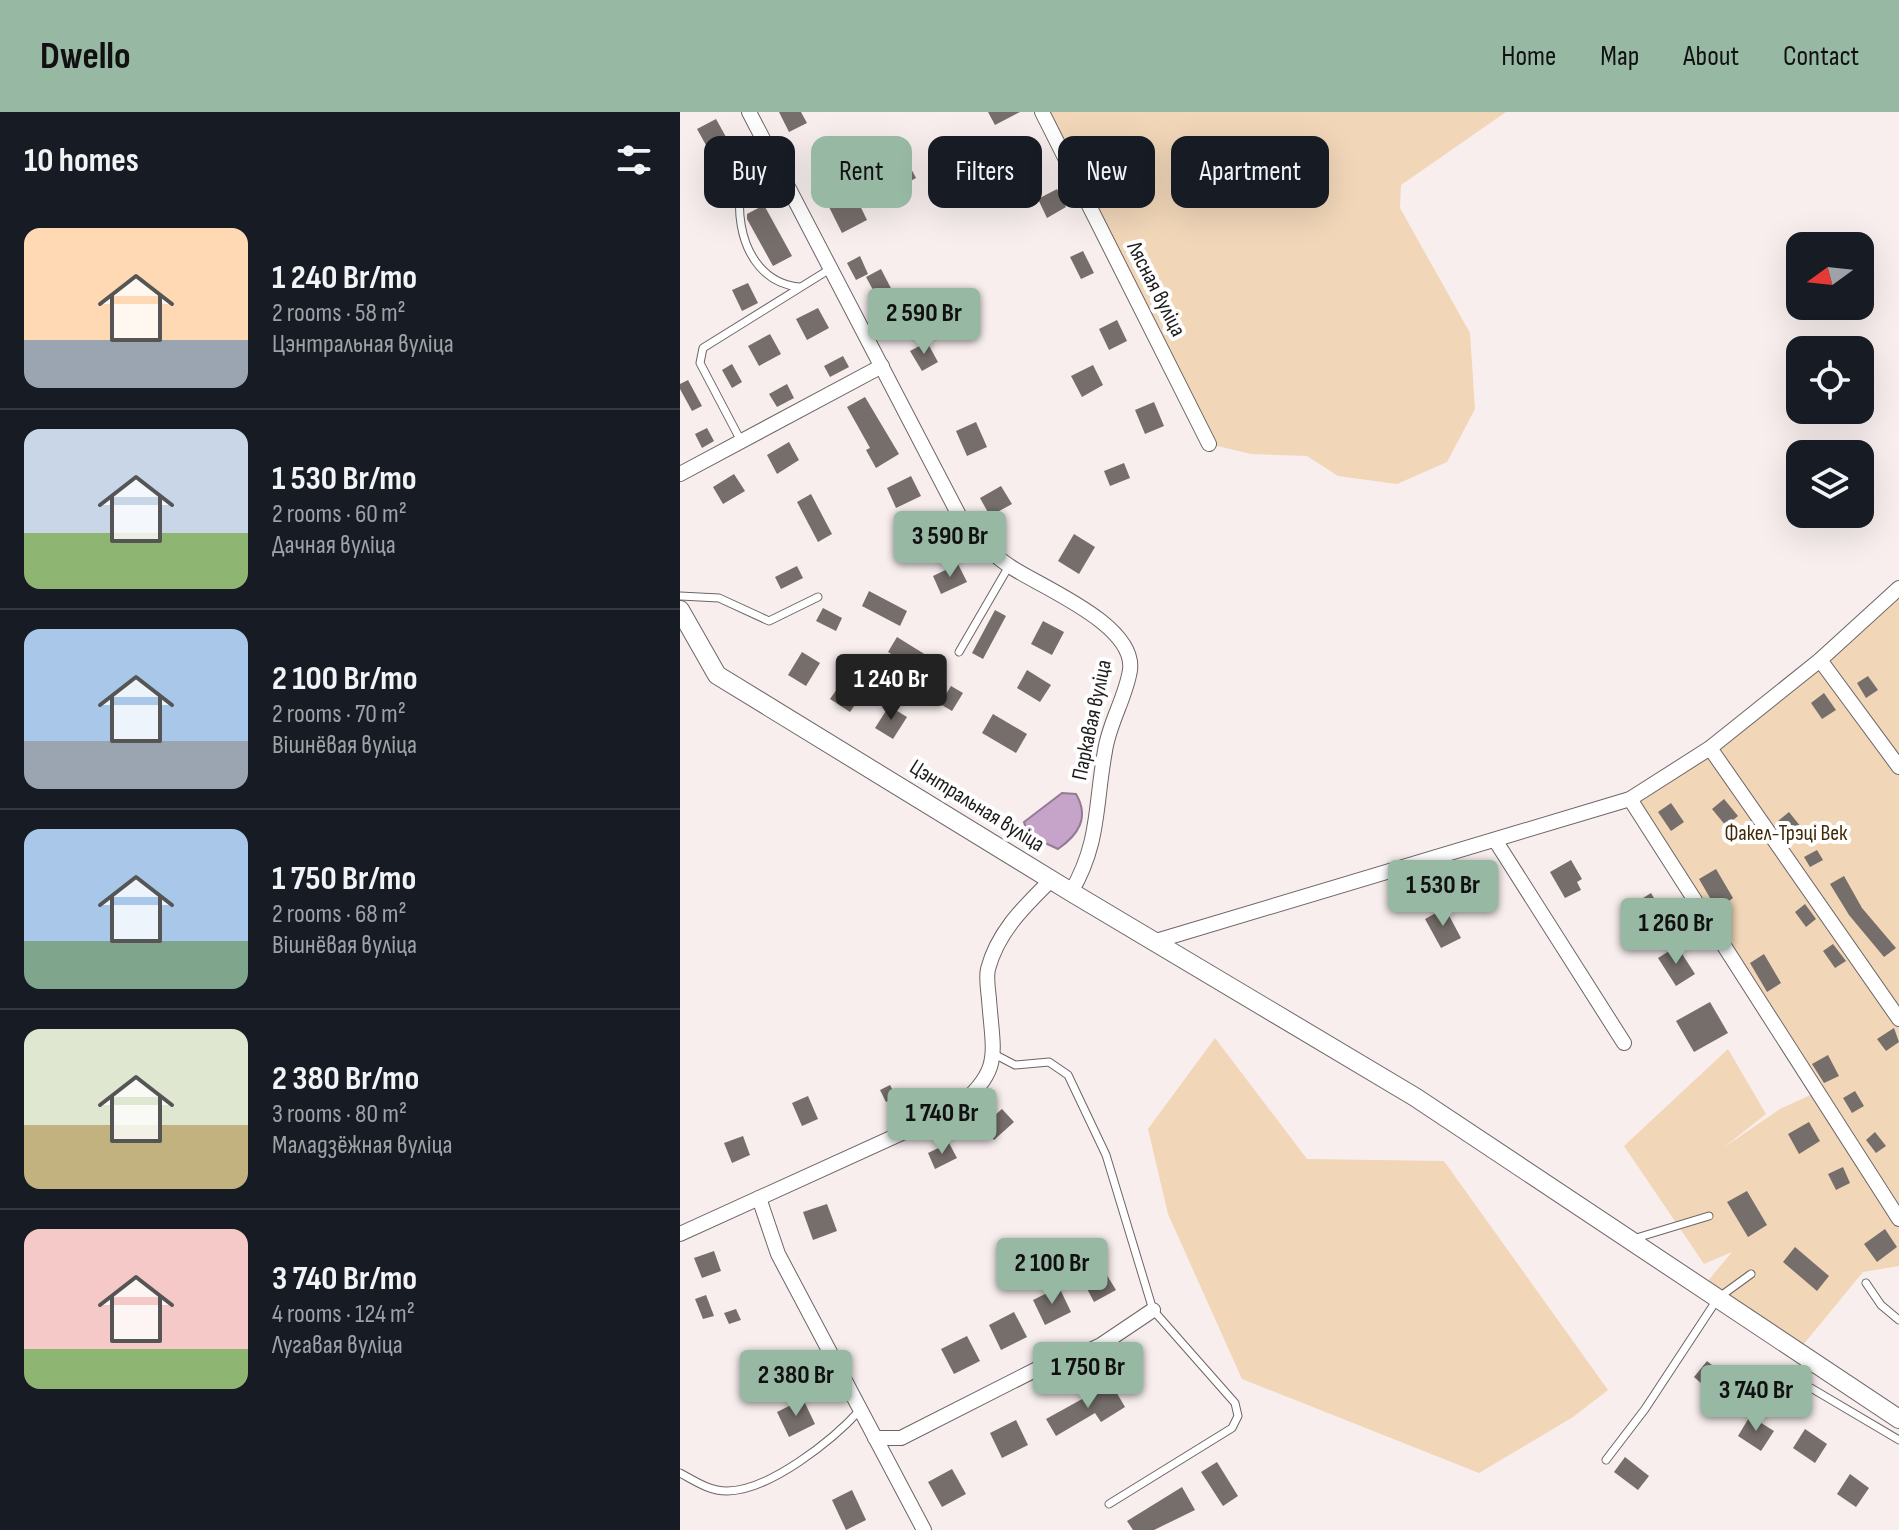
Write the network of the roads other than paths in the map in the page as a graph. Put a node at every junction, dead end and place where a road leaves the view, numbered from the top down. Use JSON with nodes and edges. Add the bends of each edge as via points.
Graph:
{"nodes":[{"id":1,"x":749,"y":112,"type":"edge"},
{"id":2,"x":1042,"y":112,"type":"edge"},
{"id":3,"x":762,"y":136,"type":"edge"},
{"id":4,"x":795,"y":201,"type":"edge"},
{"id":5,"x":740,"y":208,"type":"edge"},
{"id":6,"x":830,"y":269,"type":"junction"},
{"id":7,"x":802,"y":287,"type":"junction"},
{"id":8,"x":882,"y":366,"type":"junction"},
{"id":9,"x":742,"y":442,"type":"junction"},
{"id":10,"x":1209,"y":444,"type":"dead end"},
{"id":11,"x":680,"y":474,"type":"edge"},
{"id":12,"x":1009,"y":566,"type":"junction"},
{"id":13,"x":1899,"y":588,"type":"edge"},
{"id":14,"x":680,"y":596,"type":"edge"},
{"id":15,"x":818,"y":597,"type":"dead end"},
{"id":16,"x":680,"y":610,"type":"edge"},
{"id":17,"x":959,"y":652,"type":"dead end"},
{"id":18,"x":1820,"y":660,"type":"junction"},
{"id":19,"x":1710,"y":748,"type":"junction"},
{"id":20,"x":1899,"y":767,"type":"edge"},
{"id":21,"x":1630,"y":799,"type":"junction"},
{"id":22,"x":1495,"y":840,"type":"junction"},
{"id":23,"x":1051,"y":880,"type":"junction"},
{"id":24,"x":1071,"y":892,"type":"junction"},
{"id":25,"x":1156,"y":941,"type":"junction"},
{"id":26,"x":1899,"y":1019,"type":"edge"},
{"id":27,"x":1624,"y":1043,"type":"dead end"},
{"id":28,"x":994,"y":1054,"type":"junction"},
{"id":29,"x":759,"y":1198,"type":"junction"},
{"id":30,"x":1709,"y":1216,"type":"dead end"},
{"id":31,"x":1899,"y":1219,"type":"edge"},
{"id":32,"x":680,"y":1234,"type":"edge"},
{"id":33,"x":1631,"y":1240,"type":"junction"},
{"id":34,"x":1751,"y":1274,"type":"dead end"},
{"id":35,"x":1866,"y":1283,"type":"dead end"},
{"id":36,"x":1710,"y":1293,"type":"junction"},
{"id":37,"x":1153,"y":1310,"type":"junction"},
{"id":38,"x":1899,"y":1320,"type":"edge"},
{"id":39,"x":1787,"y":1382,"type":"dead end"},
{"id":40,"x":860,"y":1410,"type":"junction"},
{"id":41,"x":1899,"y":1419,"type":"edge"},
{"id":42,"x":875,"y":1438,"type":"junction"},
{"id":43,"x":1899,"y":1440,"type":"edge"},
{"id":44,"x":1606,"y":1460,"type":"dead end"},
{"id":45,"x":680,"y":1473,"type":"edge"},
{"id":46,"x":1109,"y":1504,"type":"dead end"},
{"id":47,"x":924,"y":1530,"type":"edge"}],
"edges":[{"from":1,"to":3,"type":"street","name":"Паркавая вуліца"},
{"from":2,"to":10,"type":"street","name":"Лясная вуліца"},
{"from":4,"to":6,"type":"street","name":"Паркавая вуліца"},
{"from":5,"to":7,"type":"lane","via":[[749,251],[765,276]]},
{"from":6,"to":7,"type":"lane"},
{"from":6,"to":8,"type":"street","name":"Паркавая вуліца"},
{"from":7,"to":9,"type":"lane","via":[[703,348],[700,355],[719,404]]},
{"from":8,"to":9,"type":"street"},
{"from":8,"to":12,"type":"street","name":"Паркавая вуліца","via":[[962,521]]},
{"from":9,"to":11,"type":"street"},
{"from":12,"to":17,"type":"lane"},
{"from":12,"to":24,"type":"street","name":"Паркавая вуліца","via":[[1113,629],[1128,652],[1130,669],[1108,733],[1088,863]]},
{"from":13,"to":18,"type":"street"},
{"from":14,"to":15,"type":"lane","via":[[719,598],[769,621]]},
{"from":16,"to":23,"type":"street","name":"Цэнтральная вуліца","via":[[717,675]]},
{"from":18,"to":19,"type":"street"},
{"from":18,"to":20,"type":"street"},
{"from":19,"to":21,"type":"street"},
{"from":19,"to":26,"type":"street"},
{"from":21,"to":22,"type":"street"},
{"from":21,"to":31,"type":"street"},
{"from":22,"to":25,"type":"street"},
{"from":22,"to":27,"type":"street"},
{"from":23,"to":24,"type":"street","name":"Цэнтральная вуліца"},
{"from":23,"to":28,"type":"street","via":[[994,948],[987,973]]},
{"from":24,"to":25,"type":"street","name":"Цэнтральная вуліца"},
{"from":25,"to":33,"type":"street","name":"Цэнтральная вуліца","via":[[1415,1097]]},
{"from":28,"to":29,"type":"street","via":[[984,1085],[957,1108]]},
{"from":28,"to":37,"type":"lane","via":[[1015,1065],[1049,1062],[1068,1075],[1106,1155]]},
{"from":29,"to":32,"type":"street"},
{"from":29,"to":40,"type":"street","via":[[778,1254]]},
{"from":30,"to":33,"type":"lane"},
{"from":33,"to":36,"type":"street","name":"Цэнтральная вуліца"},
{"from":34,"to":36,"type":"lane"},
{"from":35,"to":38,"type":"lane"},
{"from":36,"to":41,"type":"street","name":"Цэнтральная вуліца"},
{"from":36,"to":44,"type":"lane","via":[[1645,1409]]},
{"from":37,"to":42,"type":"street","via":[[1101,1345],[1039,1368],[901,1438]]},
{"from":37,"to":46,"type":"lane","via":[[1235,1403],[1238,1416],[1232,1428]]},
{"from":39,"to":43,"type":"lane","via":[[1811,1388]]},
{"from":40,"to":42,"type":"street"},
{"from":40,"to":45,"type":"lane","via":[[844,1429],[793,1464],[746,1487],[705,1487]]},
{"from":42,"to":47,"type":"street"}]}
